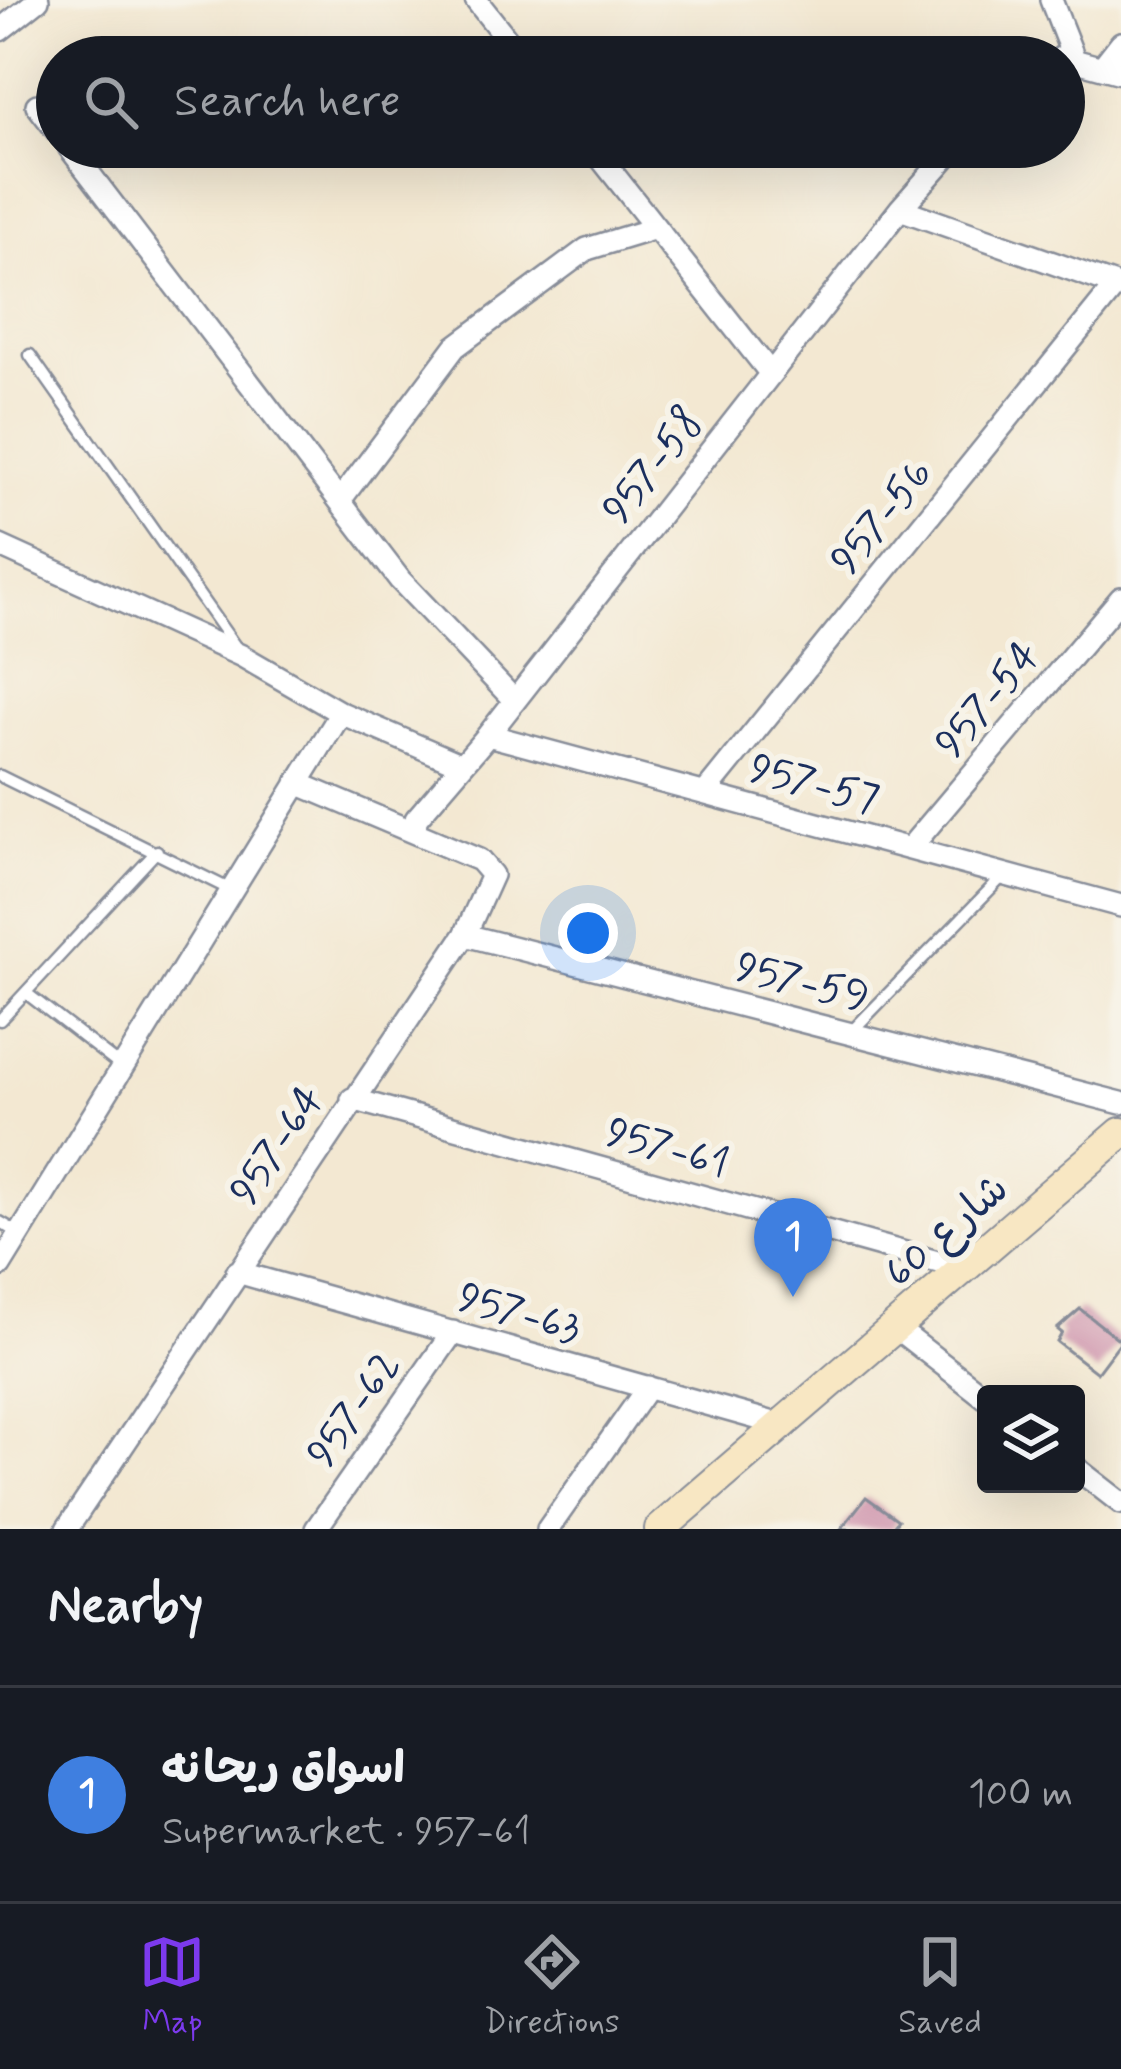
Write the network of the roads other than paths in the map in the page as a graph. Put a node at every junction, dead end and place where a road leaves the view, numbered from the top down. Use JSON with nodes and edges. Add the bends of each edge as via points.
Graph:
{"nodes":[{"id":1,"x":38,"y":0,"type":"edge"},
{"id":2,"x":476,"y":0,"type":"edge"},
{"id":3,"x":1051,"y":0,"type":"edge"},
{"id":4,"x":5,"y":16,"type":"edge"},
{"id":5,"x":504,"y":36,"type":"edge"},
{"id":6,"x":1062,"y":36,"type":"edge"},
{"id":7,"x":1121,"y":43,"type":"edge"},
{"id":8,"x":1112,"y":69,"type":"edge"},
{"id":9,"x":85,"y":168,"type":"edge"},
{"id":10,"x":609,"y":168,"type":"edge"},
{"id":11,"x":937,"y":168,"type":"edge"},
{"id":12,"x":901,"y":208,"type":"junction"},
{"id":13,"x":656,"y":228,"type":"junction"},
{"id":14,"x":1119,"y":286,"type":"edge"},
{"id":15,"x":31,"y":355,"type":"dead end"},
{"id":16,"x":771,"y":374,"type":"junction"},
{"id":17,"x":341,"y":499,"type":"junction"},
{"id":18,"x":0,"y":546,"type":"edge"},
{"id":19,"x":1121,"y":598,"type":"edge"},
{"id":20,"x":242,"y":656,"type":"junction"},
{"id":21,"x":515,"y":701,"type":"junction"},
{"id":22,"x":341,"y":713,"type":"junction"},
{"id":23,"x":488,"y":735,"type":"junction"},
{"id":24,"x":462,"y":765,"type":"junction"},
{"id":25,"x":0,"y":776,"type":"edge"},
{"id":26,"x":297,"y":783,"type":"junction"},
{"id":27,"x":705,"y":793,"type":"junction"},
{"id":28,"x":415,"y":832,"type":"junction"},
{"id":29,"x":910,"y":848,"type":"junction"},
{"id":30,"x":157,"y":851,"type":"junction"},
{"id":31,"x":1004,"y":874,"type":"junction"},
{"id":32,"x":232,"y":890,"type":"junction"},
{"id":33,"x":1121,"y":906,"type":"edge"},
{"id":34,"x":465,"y":935,"type":"junction"},
{"id":35,"x":26,"y":993,"type":"junction"},
{"id":36,"x":0,"y":1020,"type":"edge"},
{"id":37,"x":851,"y":1032,"type":"junction"},
{"id":38,"x":123,"y":1068,"type":"junction"},
{"id":39,"x":352,"y":1099,"type":"junction"},
{"id":40,"x":1121,"y":1103,"type":"edge"},
{"id":41,"x":1121,"y":1133,"type":"edge"},
{"id":42,"x":0,"y":1222,"type":"edge"},
{"id":43,"x":22,"y":1234,"type":"junction"},
{"id":44,"x":0,"y":1266,"type":"edge"},
{"id":45,"x":962,"y":1269,"type":"junction"},
{"id":46,"x":237,"y":1271,"type":"junction"},
{"id":47,"x":895,"y":1327,"type":"junction"},
{"id":48,"x":453,"y":1332,"type":"junction"},
{"id":49,"x":647,"y":1387,"type":"junction"},
{"id":50,"x":977,"y":1391,"type":"edge"},
{"id":51,"x":782,"y":1425,"type":"junction"},
{"id":52,"x":1085,"y":1475,"type":"edge"},
{"id":53,"x":1121,"y":1503,"type":"edge"},
{"id":54,"x":663,"y":1528,"type":"edge"},
{"id":55,"x":67,"y":1529,"type":"edge"},
{"id":56,"x":316,"y":1529,"type":"edge"},
{"id":57,"x":548,"y":1529,"type":"edge"}],
"edges":[{"from":1,"to":4,"type":"street"},
{"from":2,"to":5,"type":"street"},
{"from":3,"to":6,"type":"street"},
{"from":7,"to":8,"type":"street"},
{"from":9,"to":17,"type":"street"},
{"from":10,"to":13,"type":"street"},
{"from":11,"to":12,"type":"street","name":"957-58"},
{"from":12,"to":14,"type":"street"},
{"from":12,"to":16,"type":"street","name":"957-58"},
{"from":13,"to":16,"type":"street"},
{"from":13,"to":17,"type":"street","via":[[587,249],[455,347]]},
{"from":14,"to":27,"type":"street","name":"957-56"},
{"from":15,"to":20,"type":"lane"},
{"from":16,"to":21,"type":"street","name":"957-58"},
{"from":17,"to":21,"type":"street","via":[[400,580]]},
{"from":18,"to":20,"type":"street"},
{"from":19,"to":29,"type":"street","name":"957-54"},
{"from":20,"to":22,"type":"street"},
{"from":21,"to":23,"type":"street","name":"957-58"},
{"from":22,"to":24,"type":"street"},
{"from":22,"to":26,"type":"street"},
{"from":23,"to":24,"type":"street","name":"957-58"},
{"from":23,"to":27,"type":"street","name":"957-57"},
{"from":24,"to":28,"type":"street","name":"957-58","via":[[416,820]]},
{"from":25,"to":30,"type":"lane"},
{"from":26,"to":28,"type":"street"},
{"from":26,"to":32,"type":"street"},
{"from":27,"to":29,"type":"street","name":"957-57"},
{"from":28,"to":34,"type":"street","name":"957-64","via":[[479,860],[492,875]]},
{"from":29,"to":31,"type":"street","name":"957-57"},
{"from":30,"to":32,"type":"lane"},
{"from":30,"to":35,"type":"lane"},
{"from":31,"to":33,"type":"street","name":"957-57"},
{"from":31,"to":37,"type":"lane"},
{"from":32,"to":38,"type":"street"},
{"from":34,"to":37,"type":"street","name":"957-59"},
{"from":34,"to":39,"type":"street","name":"957-64"},
{"from":35,"to":36,"type":"lane"},
{"from":35,"to":38,"type":"lane"},
{"from":37,"to":40,"type":"street","name":"957-59"},
{"from":38,"to":43,"type":"street"},
{"from":39,"to":45,"type":"street","name":"957-61"},
{"from":39,"to":46,"type":"street","name":"957-64"},
{"from":41,"to":45,"type":"street","name":"شارع 60"},
{"from":42,"to":43,"type":"lane"},
{"from":43,"to":44,"type":"street"},
{"from":45,"to":47,"type":"street","name":"شارع 60"},
{"from":46,"to":48,"type":"street","name":"957-63"},
{"from":46,"to":55,"type":"street","name":"957-64"},
{"from":47,"to":50,"type":"street"},
{"from":47,"to":51,"type":"street","name":"شارع 60"},
{"from":48,"to":49,"type":"street","name":"957-63"},
{"from":48,"to":56,"type":"street","name":"957-62"},
{"from":49,"to":51,"type":"street","name":"957-63"},
{"from":49,"to":57,"type":"street"},
{"from":51,"to":54,"type":"street","name":"شارع 60"},
{"from":52,"to":53,"type":"street"}]}
